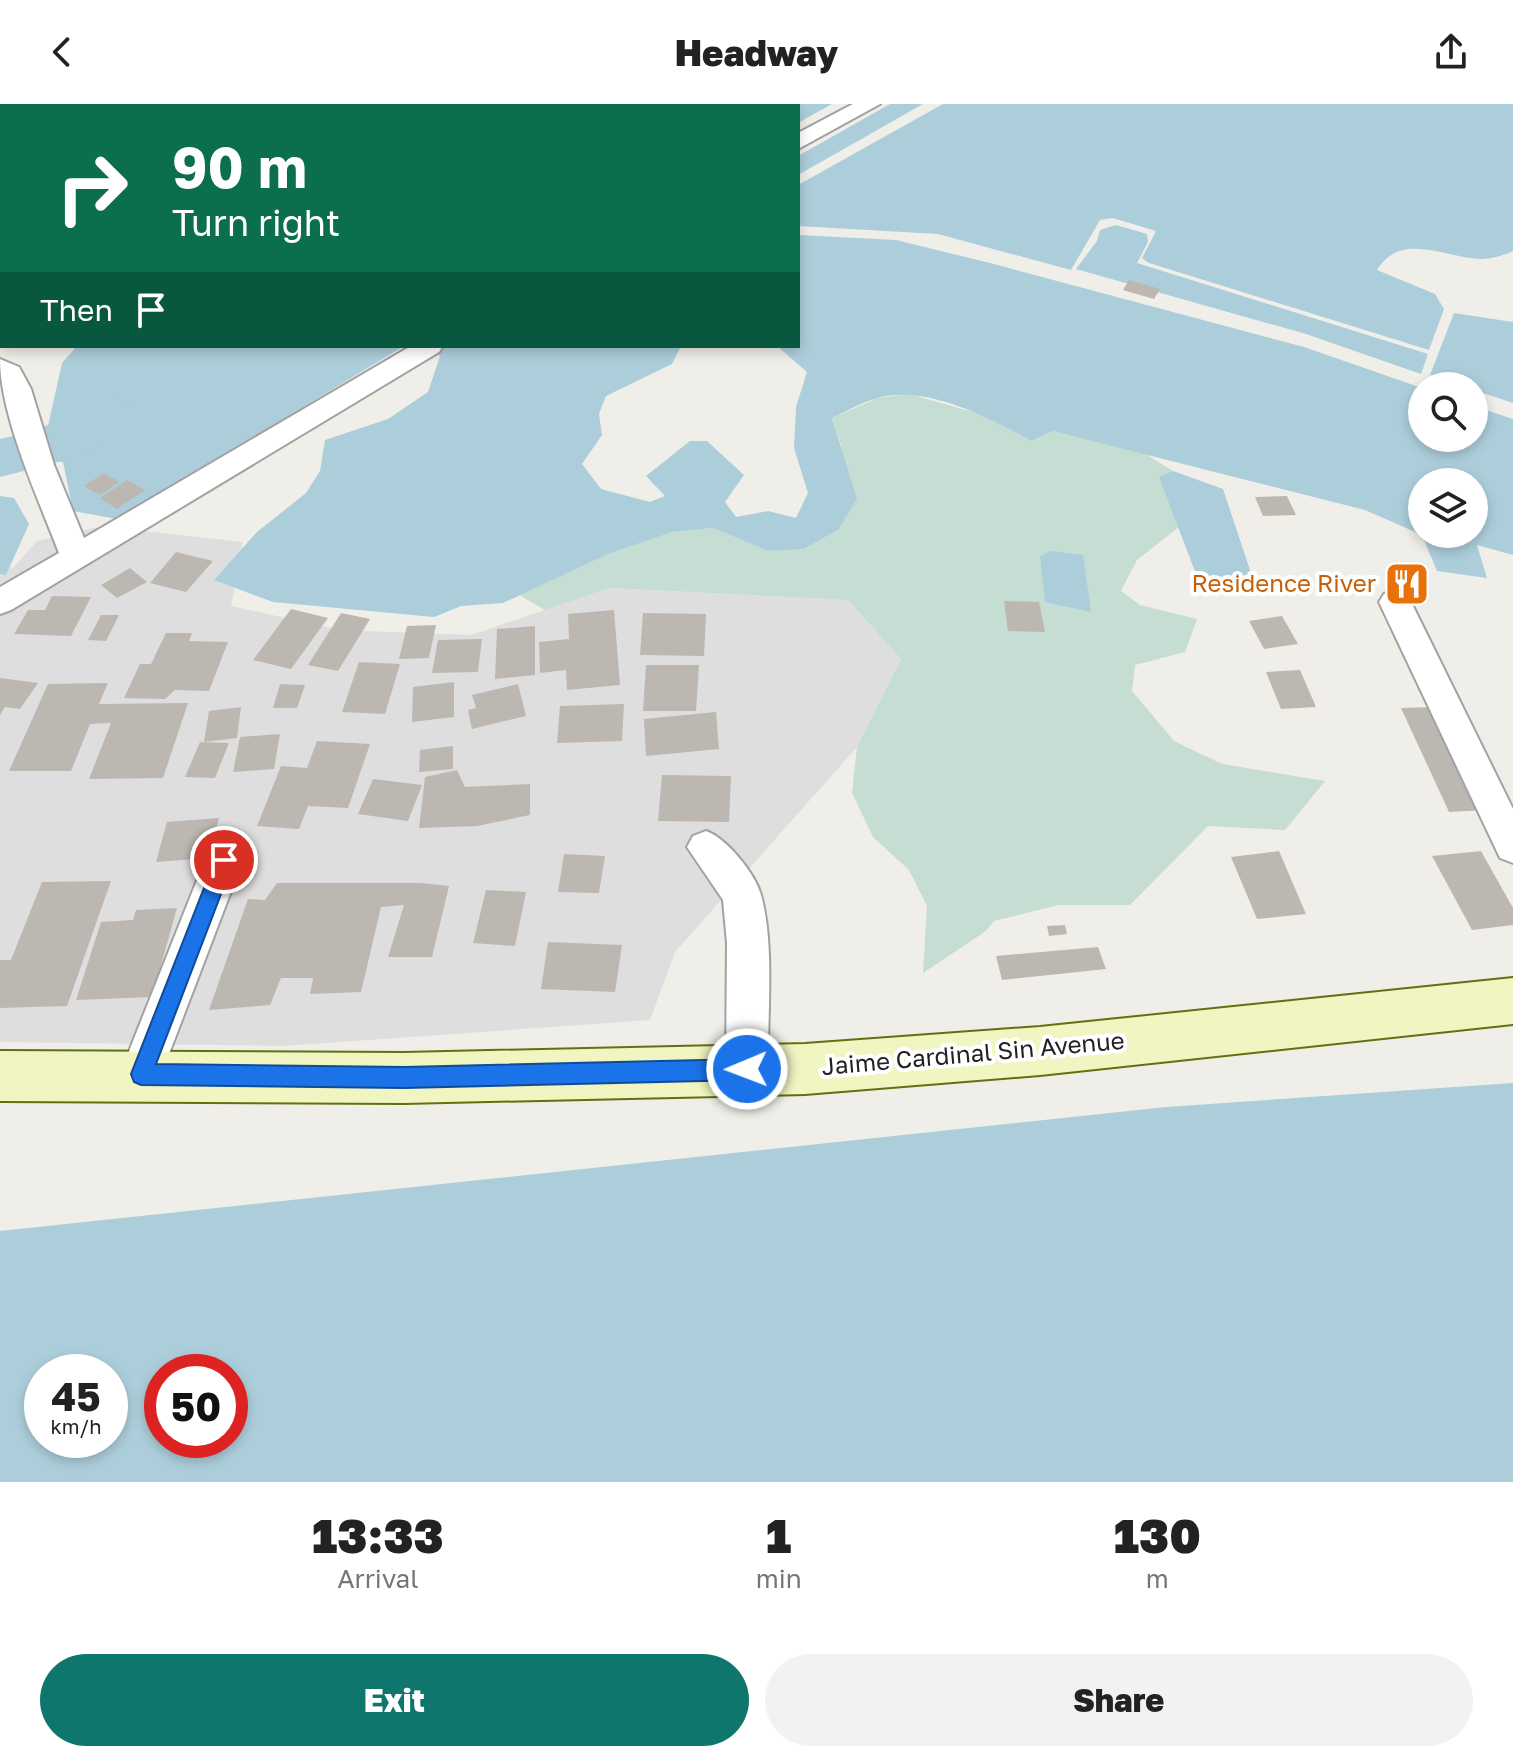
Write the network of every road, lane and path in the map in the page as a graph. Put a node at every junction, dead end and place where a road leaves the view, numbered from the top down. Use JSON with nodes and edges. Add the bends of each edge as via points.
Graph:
{"nodes":[{"id":1,"x":869,"y":104,"type":"edge"},
{"id":2,"x":800,"y":141,"type":"edge"},
{"id":3,"x":420,"y":352,"type":"edge"},
{"id":4,"x":0,"y":367,"type":"edge"},
{"id":5,"x":75,"y":554,"type":"junction"},
{"id":6,"x":0,"y":602,"type":"edge"},
{"id":7,"x":1395,"y":602,"type":"dead end"},
{"id":8,"x":706,"y":847,"type":"dead end"},
{"id":9,"x":1513,"y":847,"type":"edge"},
{"id":10,"x":224,"y":860,"type":"dead end"},
{"id":11,"x":1513,"y":1001,"type":"edge"},
{"id":12,"x":747,"y":1069,"type":"junction"},
{"id":13,"x":141,"y":1074,"type":"junction"},
{"id":14,"x":0,"y":1076,"type":"edge"}],
"edges":[{"from":1,"to":2,"type":"street"},
{"from":3,"to":5,"type":"street"},
{"from":4,"to":5,"type":"street","via":[[17,389]]},
{"from":5,"to":6,"type":"street"},
{"from":7,"to":9,"type":"street"},
{"from":8,"to":12,"type":"street","via":[[742,895]]},
{"from":10,"to":13,"type":"street"},
{"from":11,"to":12,"type":"main road","name":"Jaime Cardinal Sin Avenue","via":[[1040,1051]]},
{"from":12,"to":13,"type":"main road","name":"Jaime Cardinal Sin Avenue","via":[[404,1078]]},
{"from":13,"to":14,"type":"main road","name":"Jaime Cardinal Sin Avenue"}]}
